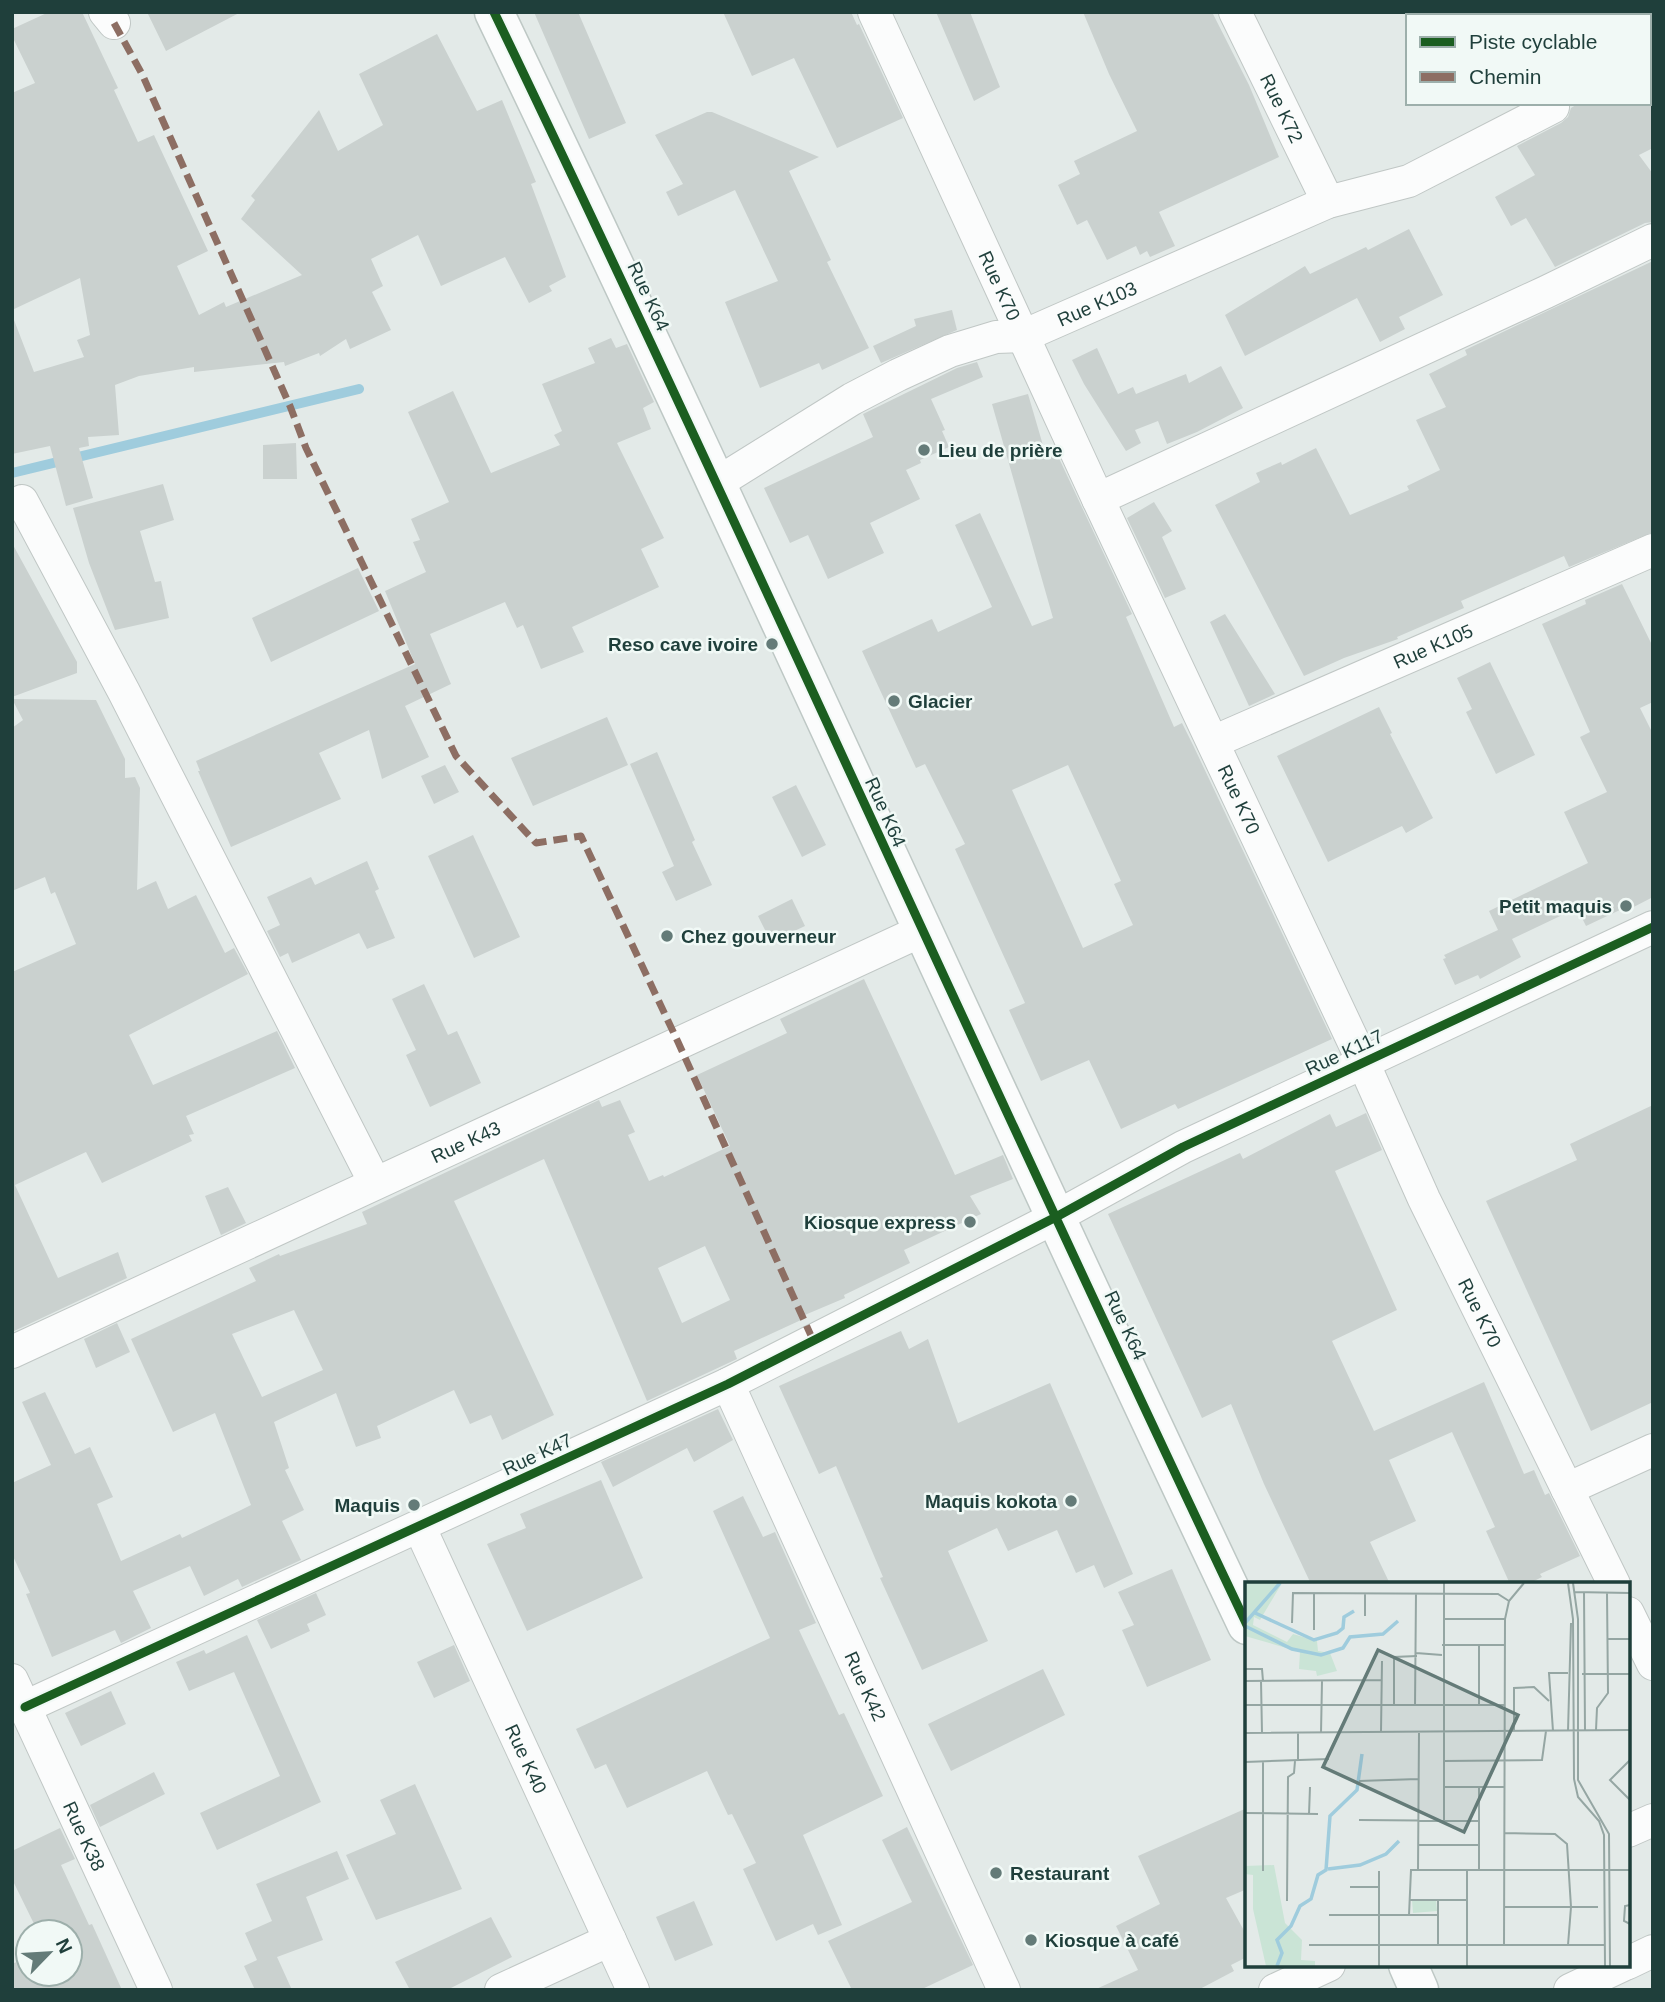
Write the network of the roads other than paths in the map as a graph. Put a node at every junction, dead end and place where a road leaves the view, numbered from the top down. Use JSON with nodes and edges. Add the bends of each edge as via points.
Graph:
{"nodes":[{"id":1,"x":494,"y":12,"type":"edge"},
{"id":2,"x":874,"y":12,"type":"edge"},
{"id":3,"x":1235,"y":12,"type":"edge"},
{"id":4,"x":1553,"y":107,"type":"dead end"},
{"id":5,"x":1328,"y":202,"type":"junction"},
{"id":6,"x":1653,"y":240,"type":"edge"},
{"id":7,"x":1023,"y":336,"type":"junction"},
{"id":8,"x":717,"y":483,"type":"junction"},
{"id":9,"x":1098,"y":499,"type":"junction"},
{"id":10,"x":22,"y":501,"type":"dead end"},
{"id":11,"x":1653,"y":550,"type":"edge"},
{"id":12,"x":1213,"y":742,"type":"junction"},
{"id":13,"x":1653,"y":927,"type":"edge"},
{"id":14,"x":921,"y":930,"type":"junction"},
{"id":15,"x":1363,"y":1062,"type":"junction"},
{"id":16,"x":375,"y":1183,"type":"junction"},
{"id":17,"x":1056,"y":1217,"type":"junction"},
{"id":18,"x":12,"y":1352,"type":"edge"},
{"id":19,"x":728,"y":1384,"type":"junction"},
{"id":20,"x":1653,"y":1450,"type":"edge"},
{"id":21,"x":1567,"y":1489,"type":"junction"},
{"id":22,"x":420,"y":1528,"type":"junction"},
{"id":23,"x":1613,"y":1582,"type":"edge"},
{"id":24,"x":1630,"y":1617,"type":"edge"},
{"id":25,"x":1245,"y":1621,"type":"edge"},
{"id":26,"x":1653,"y":1664,"type":"edge"},
{"id":27,"x":18,"y":1693,"type":"edge"},
{"id":28,"x":1653,"y":1819,"type":"edge"},
{"id":29,"x":1630,"y":1830,"type":"edge"},
{"id":30,"x":610,"y":1940,"type":"junction"},
{"id":31,"x":1653,"y":1951,"type":"edge"},
{"id":32,"x":1630,"y":1962,"type":"edge"},
{"id":33,"x":1325,"y":1967,"type":"edge"},
{"id":34,"x":1409,"y":1967,"type":"edge"},
{"id":35,"x":1619,"y":1967,"type":"edge"},
{"id":36,"x":156,"y":1990,"type":"edge"},
{"id":37,"x":501,"y":1990,"type":"edge"},
{"id":38,"x":633,"y":1990,"type":"edge"},
{"id":39,"x":1004,"y":1990,"type":"edge"},
{"id":40,"x":1275,"y":1990,"type":"edge"},
{"id":41,"x":1419,"y":1990,"type":"edge"},
{"id":42,"x":1570,"y":1990,"type":"edge"}],
"edges":[{"from":1,"to":8,"type":"street","name":"Rue K64"},
{"from":2,"to":7,"type":"street","name":"Rue K70"},
{"from":3,"to":5,"type":"street","name":"Rue K72"},
{"from":4,"to":5,"type":"street","name":"Rue K103","via":[[1409,181]]},
{"from":5,"to":7,"type":"street","name":"Rue K103"},
{"from":6,"to":9,"type":"street"},
{"from":7,"to":8,"type":"street","name":"Rue K103","via":[[996,337],[961,347],[909,370],[852,399]]},
{"from":7,"to":9,"type":"street","name":"Rue K70"},
{"from":8,"to":14,"type":"street","name":"Rue K64"},
{"from":9,"to":12,"type":"street","name":"Rue K70"},
{"from":10,"to":16,"type":"street"},
{"from":11,"to":12,"type":"street","name":"Rue K105"},
{"from":12,"to":15,"type":"street","name":"Rue K70"},
{"from":13,"to":15,"type":"street","name":"Rue K117"},
{"from":14,"to":16,"type":"street","name":"Rue K43"},
{"from":14,"to":17,"type":"street","name":"Rue K64"},
{"from":15,"to":17,"type":"street","name":"Rue K117","via":[[1183,1147]]},
{"from":15,"to":21,"type":"street","name":"Rue K70","via":[[1424,1199]]},
{"from":16,"to":18,"type":"street","name":"Rue K43"},
{"from":17,"to":19,"type":"street","name":"Rue K47"},
{"from":17,"to":25,"type":"street","name":"Rue K64"},
{"from":19,"to":22,"type":"street","name":"Rue K47"},
{"from":19,"to":39,"type":"street","name":"Rue K42"},
{"from":20,"to":21,"type":"street"},
{"from":21,"to":23,"type":"street","name":"Rue K70"},
{"from":22,"to":27,"type":"street","name":"Rue K47"},
{"from":22,"to":30,"type":"street","name":"Rue K40"},
{"from":24,"to":26,"type":"street"},
{"from":27,"to":36,"type":"street","name":"Rue K38"},
{"from":28,"to":29,"type":"street"},
{"from":30,"to":37,"type":"street"},
{"from":30,"to":38,"type":"street","name":"Rue K40"},
{"from":31,"to":32,"type":"street"},
{"from":33,"to":40,"type":"street"},
{"from":34,"to":41,"type":"street"},
{"from":35,"to":42,"type":"street"}]}
